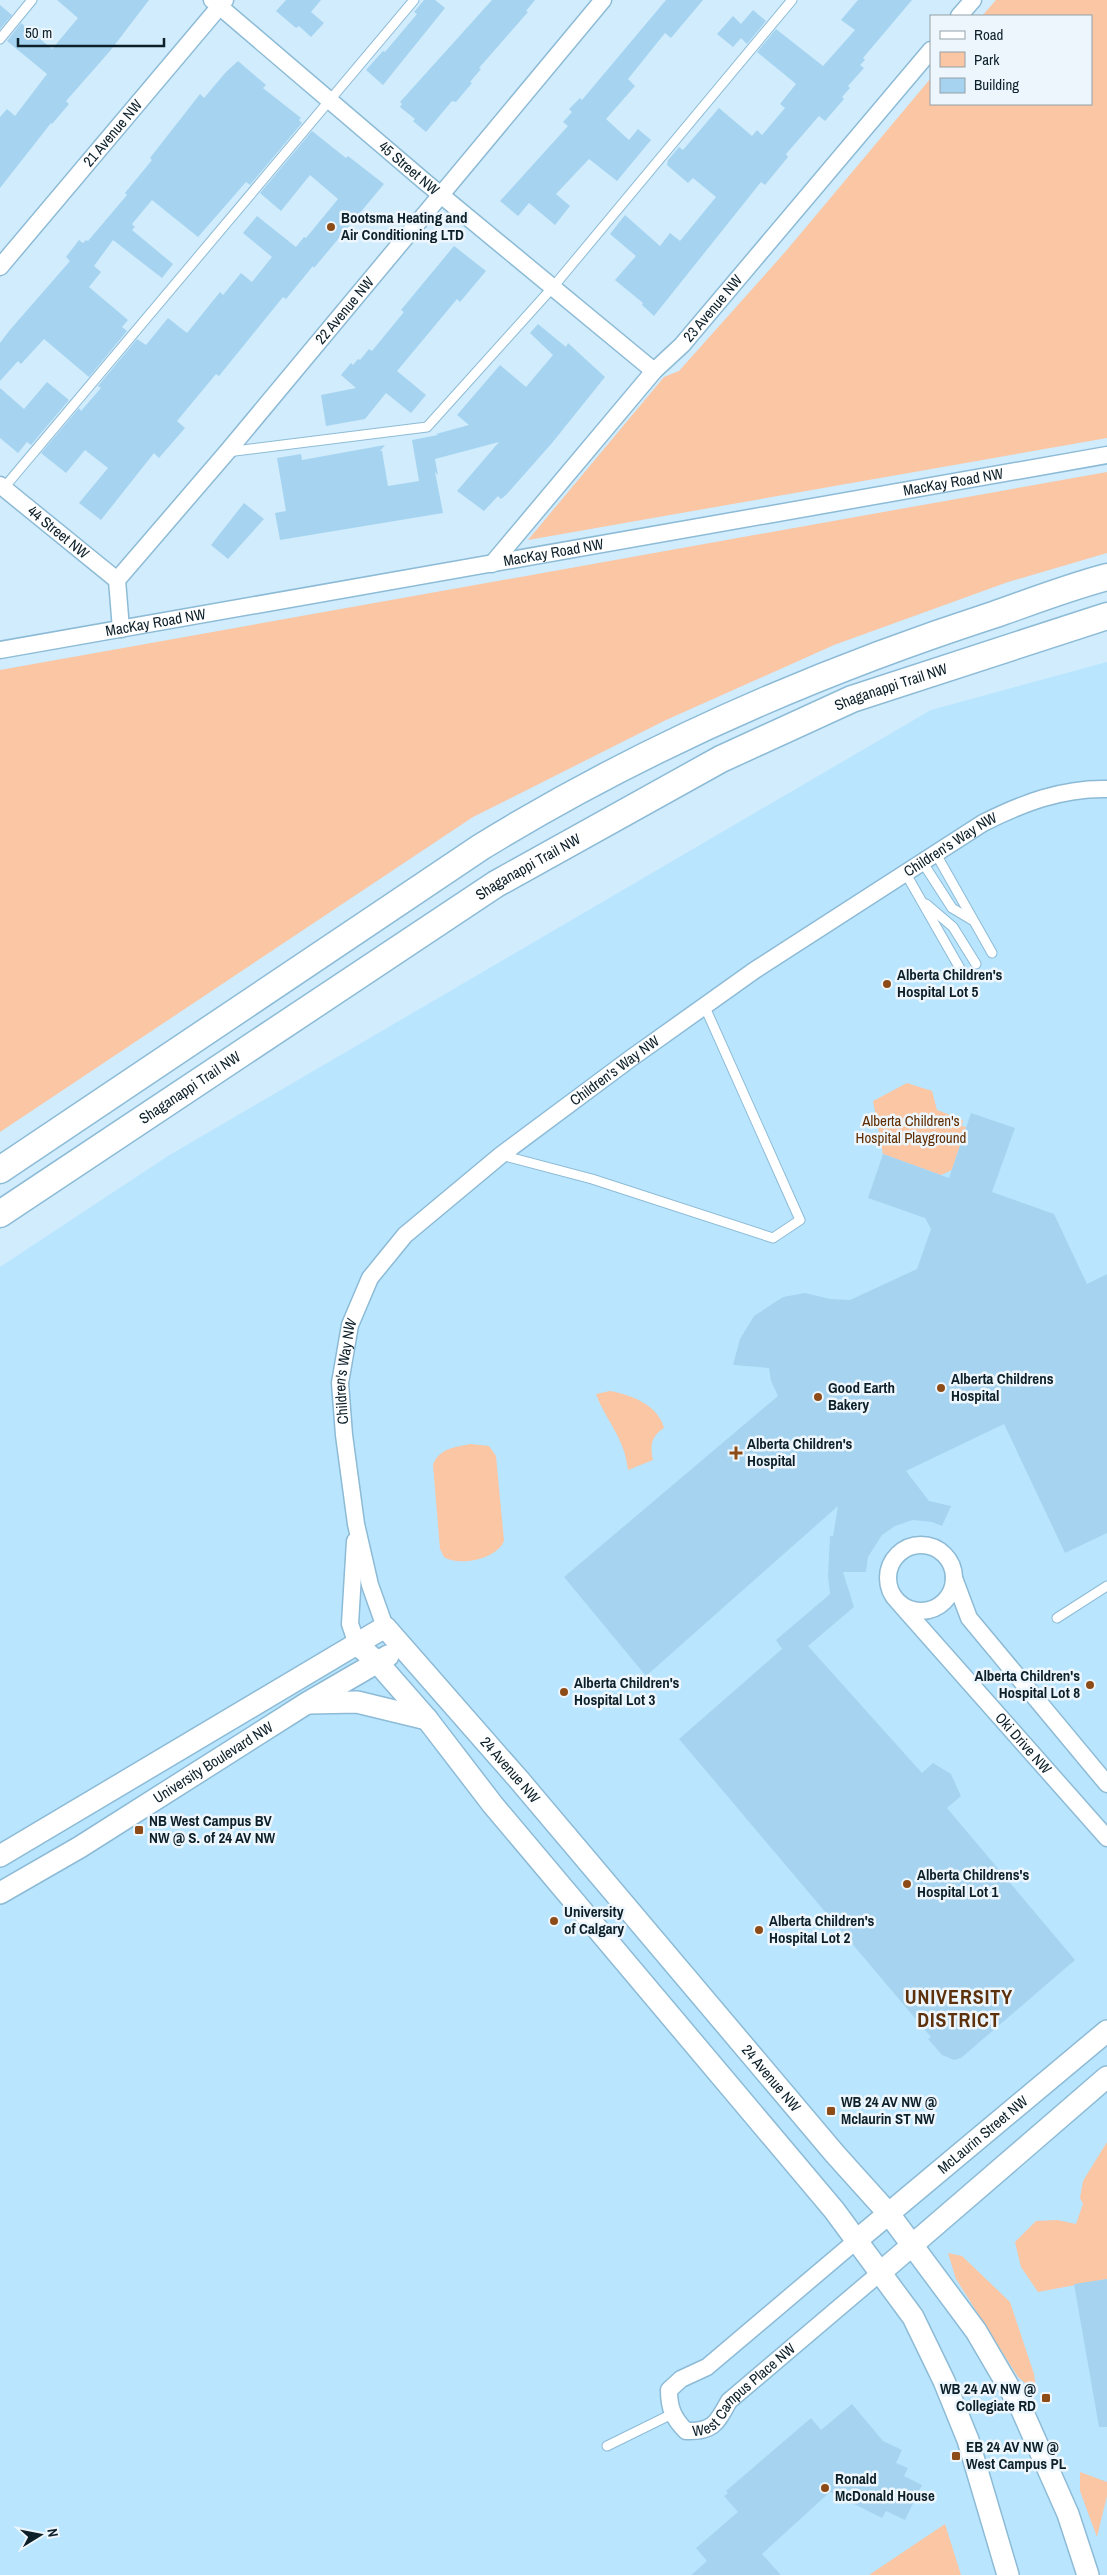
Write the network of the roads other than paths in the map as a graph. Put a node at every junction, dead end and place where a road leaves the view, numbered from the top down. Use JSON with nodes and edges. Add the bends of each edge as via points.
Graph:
{"nodes":[{"id":1,"x":32,"y":0,"type":"edge"},
{"id":2,"x":414,"y":0,"type":"edge"},
{"id":3,"x":603,"y":0,"type":"edge"},
{"id":4,"x":792,"y":0,"type":"edge"},
{"id":5,"x":973,"y":0,"type":"edge"},
{"id":6,"x":219,"y":2,"type":"edge"},
{"id":7,"x":960,"y":15,"type":"edge"},
{"id":8,"x":0,"y":39,"type":"edge"},
{"id":9,"x":930,"y":51,"type":"edge"},
{"id":10,"x":330,"y":100,"type":"junction"},
{"id":11,"x":441,"y":195,"type":"junction"},
{"id":12,"x":0,"y":267,"type":"edge"},
{"id":13,"x":553,"y":288,"type":"junction"},
{"id":14,"x":654,"y":371,"type":"junction"},
{"id":15,"x":227,"y":452,"type":"junction"},
{"id":16,"x":1107,"y":455,"type":"edge"},
{"id":17,"x":1,"y":488,"type":"edge"},
{"id":18,"x":492,"y":564,"type":"junction"},
{"id":19,"x":1107,"y":577,"type":"edge"},
{"id":20,"x":117,"y":580,"type":"junction"},
{"id":21,"x":1107,"y":616,"type":"edge"},
{"id":22,"x":121,"y":629,"type":"junction"},
{"id":23,"x":0,"y":650,"type":"edge"},
{"id":24,"x":1107,"y":789,"type":"edge"},
{"id":25,"x":930,"y":859,"type":"junction"},
{"id":26,"x":906,"y":874,"type":"junction"},
{"id":27,"x":921,"y":901,"type":"junction"},
{"id":28,"x":974,"y":922,"type":"junction"},
{"id":29,"x":992,"y":953,"type":"dead end"},
{"id":30,"x":976,"y":964,"type":"dead end"},
{"id":31,"x":962,"y":972,"type":"dead end"},
{"id":32,"x":704,"y":1005,"type":"junction"},
{"id":33,"x":501,"y":1155,"type":"junction"},
{"id":34,"x":0,"y":1170,"type":"edge"},
{"id":35,"x":0,"y":1214,"type":"edge"},
{"id":36,"x":356,"y":1524,"type":"junction"},
{"id":37,"x":954,"y":1578,"type":"junction"},
{"id":38,"x":1107,"y":1586,"type":"edge"},
{"id":39,"x":900,"y":1604,"type":"junction"},
{"id":40,"x":1057,"y":1618,"type":"dead end"},
{"id":41,"x":386,"y":1627,"type":"junction"},
{"id":42,"x":357,"y":1644,"type":"junction"},
{"id":43,"x":401,"y":1648,"type":"junction"},
{"id":44,"x":378,"y":1663,"type":"junction"},
{"id":45,"x":307,"y":1703,"type":"junction"},
{"id":46,"x":427,"y":1719,"type":"junction"},
{"id":47,"x":1107,"y":1784,"type":"edge"},
{"id":48,"x":1107,"y":1838,"type":"edge"},
{"id":49,"x":0,"y":1856,"type":"edge"},
{"id":50,"x":0,"y":1893,"type":"edge"},
{"id":51,"x":1107,"y":2031,"type":"edge"},
{"id":52,"x":1107,"y":2077,"type":"edge"},
{"id":53,"x":889,"y":2214,"type":"junction"},
{"id":54,"x":857,"y":2240,"type":"junction"},
{"id":55,"x":912,"y":2245,"type":"junction"},
{"id":56,"x":881,"y":2272,"type":"junction"},
{"id":57,"x":672,"y":2414,"type":"junction"},
{"id":58,"x":607,"y":2446,"type":"dead end"},
{"id":59,"x":1008,"y":2575,"type":"edge"},
{"id":60,"x":1088,"y":2575,"type":"edge"}],
"edges":[{"from":1,"to":8,"type":"lane"},
{"from":2,"to":10,"type":"lane"},
{"from":3,"to":11,"type":"street","name":"22 Avenue NW"},
{"from":4,"to":13,"type":"lane"},
{"from":5,"to":7,"type":"street"},
{"from":6,"to":10,"type":"street","name":"45 Street NW"},
{"from":6,"to":12,"type":"street","name":"21 Avenue NW"},
{"from":9,"to":14,"type":"street","name":"23 Avenue NW","via":[[682,345]]},
{"from":10,"to":11,"type":"street","name":"45 Street NW"},
{"from":10,"to":17,"type":"lane"},
{"from":11,"to":13,"type":"street","name":"45 Street NW"},
{"from":11,"to":15,"type":"street","name":"22 Avenue NW"},
{"from":13,"to":14,"type":"street","name":"45 Street NW"},
{"from":13,"to":15,"type":"lane","via":[[427,427]]},
{"from":14,"to":18,"type":"street","name":"23 Avenue NW"},
{"from":15,"to":20,"type":"street","name":"22 Avenue NW"},
{"from":16,"to":18,"type":"street","name":"MacKay Road NW"},
{"from":17,"to":20,"type":"street","name":"44 Street NW"},
{"from":18,"to":22,"type":"street","name":"MacKay Road NW"},
{"from":19,"to":34,"type":"main road","via":[[839,669],[713,724],[543,809],[481,847]]},
{"from":20,"to":22,"type":"street"},
{"from":21,"to":35,"type":"main road","name":"Shaganappi Trail NW","via":[[852,699],[721,759],[496,884]]},
{"from":22,"to":23,"type":"street","name":"MacKay Road NW"},
{"from":24,"to":25,"type":"street","name":"Children's Way NW","via":[[1088,788],[1022,804],[983,823]]},
{"from":25,"to":26,"type":"street","name":"Children's Way NW"},
{"from":25,"to":28,"type":"lane"},
{"from":25,"to":28,"type":"lane","via":[[952,908]]},
{"from":26,"to":27,"type":"lane"},
{"from":26,"to":32,"type":"street","name":"Children's Way NW"},
{"from":27,"to":30,"type":"lane","via":[[953,927]]},
{"from":27,"to":31,"type":"lane"},
{"from":28,"to":29,"type":"lane"},
{"from":32,"to":33,"type":"street","name":"Children's Way NW"},
{"from":32,"to":33,"type":"lane","via":[[800,1220],[773,1238],[592,1179]]},
{"from":33,"to":36,"type":"street","name":"Children's Way NW","via":[[405,1235],[370,1278],[350,1325],[340,1383]]},
{"from":36,"to":41,"type":"street","name":"Children's Way NW","via":[[370,1585]]},
{"from":36,"to":42,"type":"street","name":"Children's Way NW","via":[[350,1624]]},
{"from":37,"to":39,"type":"street","via":[[952,1590],[939,1605],[920,1611]]},
{"from":37,"to":39,"type":"street","via":[[947,1558],[938,1550],[917,1545],[906,1548],[894,1559],[888,1574],[889,1586]]},
{"from":37,"to":47,"type":"street","via":[[969,1618]]},
{"from":38,"to":40,"type":"lane"},
{"from":39,"to":48,"type":"street","name":"Oki Drive NW"},
{"from":41,"to":42,"type":"street","name":"University Boulevard NW"},
{"from":41,"to":43,"type":"street","name":"24 Avenue NW"},
{"from":42,"to":44,"type":"street"},
{"from":42,"to":49,"type":"street","name":"University Boulevard NW"},
{"from":43,"to":44,"type":"street","name":"University Boulevard NW"},
{"from":43,"to":53,"type":"street","name":"24 Avenue NW","via":[[520,1781]]},
{"from":44,"to":45,"type":"street","name":"University Boulevard NW"},
{"from":44,"to":46,"type":"street"},
{"from":45,"to":46,"type":"street","via":[[356,1702]]},
{"from":45,"to":50,"type":"street","name":"University Boulevard NW","via":[[80,1847]]},
{"from":46,"to":54,"type":"street","via":[[493,1805]]},
{"from":51,"to":53,"type":"street","name":"McLaurin Street NW"},
{"from":52,"to":55,"type":"street"},
{"from":53,"to":54,"type":"street","name":"McLaurin Street NW"},
{"from":53,"to":55,"type":"street","name":"24 Avenue NW"},
{"from":54,"to":56,"type":"street"},
{"from":54,"to":57,"type":"street","name":"West Campus Place NW","via":[[707,2367],[681,2379],[669,2390]]},
{"from":55,"to":56,"type":"street"},
{"from":55,"to":60,"type":"street","name":"24 Avenue NW","via":[[976,2331],[1021,2408],[1068,2514]]},
{"from":56,"to":57,"type":"street","name":"West Campus Place NW","via":[[729,2401],[718,2422],[704,2431],[686,2431]]},
{"from":56,"to":59,"type":"street","via":[[913,2317],[944,2381],[968,2440]]},
{"from":57,"to":58,"type":"lane"}]}
